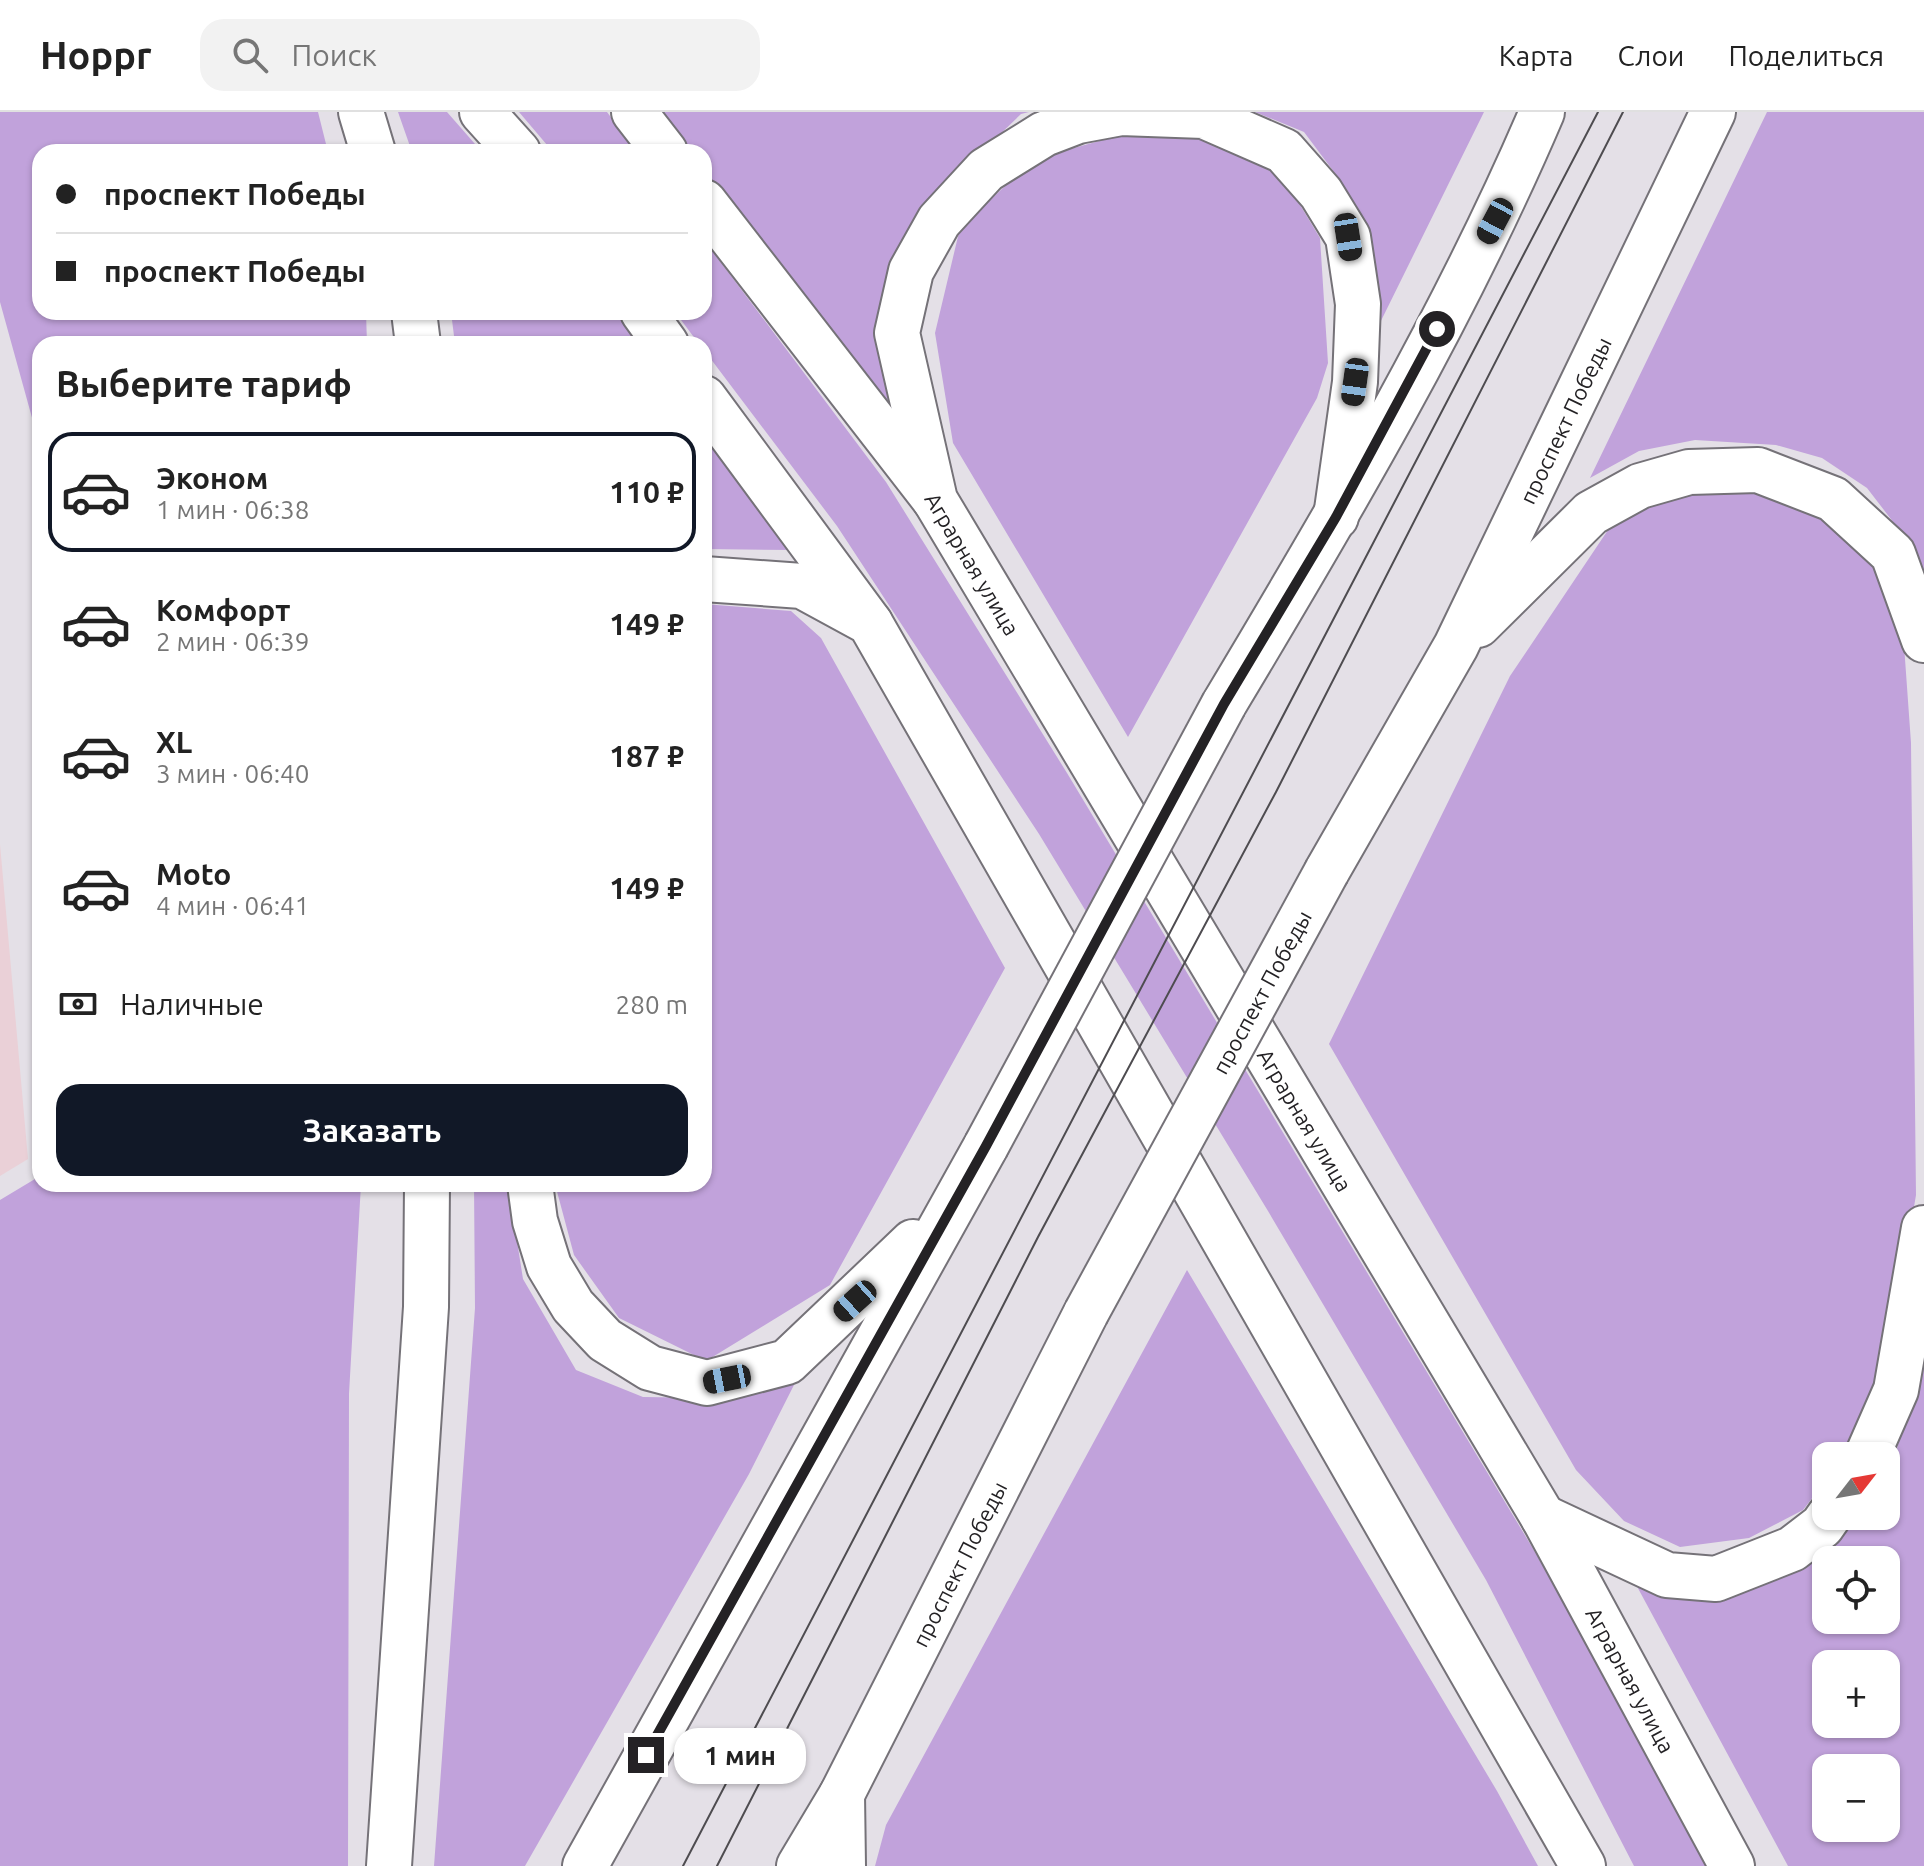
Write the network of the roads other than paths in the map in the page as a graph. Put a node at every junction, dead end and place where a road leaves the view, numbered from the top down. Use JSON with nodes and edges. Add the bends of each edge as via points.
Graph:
{"nodes":[{"id":1,"x":361,"y":112,"type":"edge"},
{"id":2,"x":482,"y":112,"type":"edge"},
{"id":3,"x":634,"y":112,"type":"edge"},
{"id":4,"x":1542,"y":112,"type":"edge"},
{"id":5,"x":1713,"y":112,"type":"edge"},
{"id":6,"x":371,"y":144,"type":"edge"},
{"id":7,"x":511,"y":144,"type":"edge"},
{"id":8,"x":659,"y":144,"type":"edge"},
{"id":9,"x":712,"y":212,"type":"edge"},
{"id":10,"x":712,"y":409,"type":"edge"},
{"id":11,"x":935,"y":500,"type":"junction"},
{"id":12,"x":1336,"y":517,"type":"junction"},
{"id":13,"x":712,"y":580,"type":"edge"},
{"id":14,"x":870,"y":623,"type":"junction"},
{"id":15,"x":1924,"y":640,"type":"edge"},
{"id":16,"x":1456,"y":646,"type":"junction"},
{"id":17,"x":427,"y":1192,"type":"edge"},
{"id":18,"x":531,"y":1192,"type":"edge"},
{"id":19,"x":951,"y":1203,"type":"junction"},
{"id":20,"x":1924,"y":1228,"type":"edge"},
{"id":21,"x":1873,"y":1442,"type":"edge"},
{"id":22,"x":1543,"y":1517,"type":"junction"},
{"id":23,"x":1817,"y":1530,"type":"edge"},
{"id":24,"x":842,"y":1794,"type":"junction"},
{"id":25,"x":1572,"y":1856,"type":"edge"},
{"id":26,"x":389,"y":1866,"type":"edge"},
{"id":27,"x":585,"y":1866,"type":"edge"},
{"id":28,"x":799,"y":1866,"type":"edge"},
{"id":29,"x":843,"y":1866,"type":"edge"},
{"id":30,"x":1732,"y":1866,"type":"edge"}],
"edges":[{"from":1,"to":6,"type":"main road"},
{"from":2,"to":7,"type":"main road"},
{"from":3,"to":8,"type":"main road"},
{"from":4,"to":12,"type":"main road","via":[[1495,221]]},
{"from":5,"to":16,"type":"main road","name":"проспект Победы"},
{"from":9,"to":11,"type":"main road","name":"Аграрная улица"},
{"from":10,"to":14,"type":"main road"},
{"from":11,"to":12,"type":"main road","via":[[897,333],[911,271],[939,221],[986,170],[1044,134],[1121,113],[1190,115],[1204,116],[1284,151],[1321,193],[1348,237],[1358,304],[1355,382]]},
{"from":11,"to":22,"type":"main road","name":"Аграрная улица"},
{"from":12,"to":19,"type":"main road","bridge":true,"via":[[1224,704]]},
{"from":13,"to":14,"type":"main road","via":[[802,586]]},
{"from":14,"to":25,"type":"main road"},
{"from":15,"to":16,"type":"main road","via":[[1893,554],[1833,499],[1758,470],[1689,472],[1640,486],[1591,513]]},
{"from":16,"to":24,"type":"main road","name":"проспект Победы","bridge":true,"via":[[1086,1313]]},
{"from":17,"to":26,"type":"main road","via":[[426,1307]]},
{"from":18,"to":19,"type":"main road","via":[[549,1266],[573,1306],[605,1340],[650,1368],[707,1383],[787,1362]]},
{"from":19,"to":27,"type":"main road"},
{"from":20,"to":21,"type":"main road","via":[[1896,1390]]},
{"from":22,"to":23,"type":"main road","via":[[1667,1575],[1716,1579],[1792,1549]]},
{"from":22,"to":30,"type":"main road","name":"Аграрная улица"},
{"from":24,"to":28,"type":"main road","name":"проспект Победы"},
{"from":24,"to":29,"type":"main road"}]}
